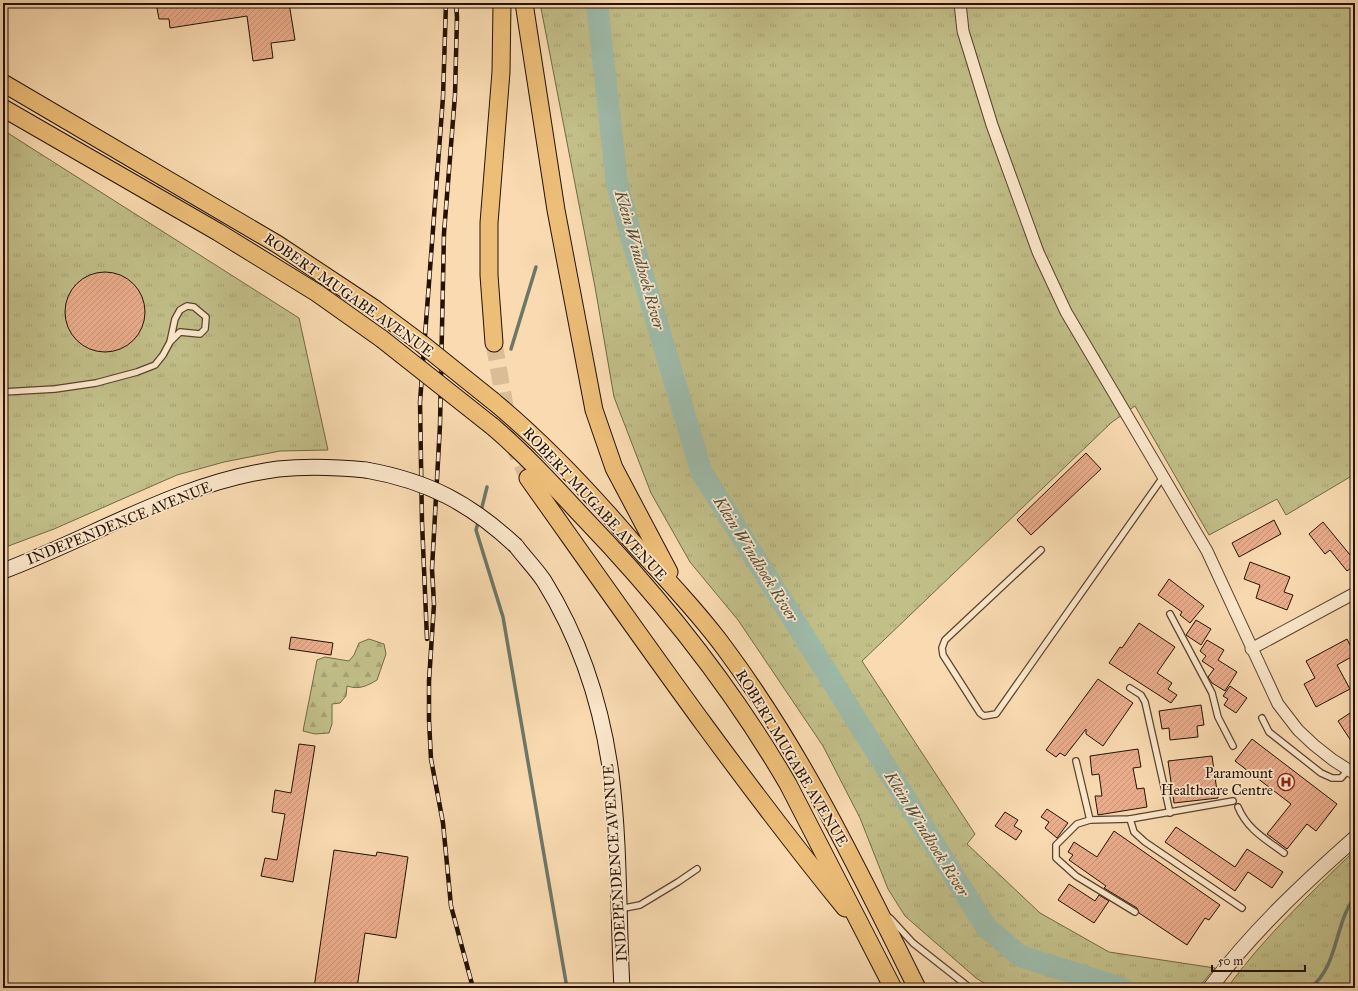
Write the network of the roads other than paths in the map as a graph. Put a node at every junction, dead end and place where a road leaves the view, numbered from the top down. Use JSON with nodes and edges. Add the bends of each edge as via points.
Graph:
{"nodes":[{"id":1,"x":502,"y":3,"type":"edge"},
{"id":2,"x":524,"y":3,"type":"edge"},
{"id":3,"x":960,"y":3,"type":"edge"},
{"id":4,"x":3,"y":83,"type":"edge"},
{"id":5,"x":3,"y":108,"type":"edge"},
{"id":6,"x":170,"y":342,"type":"junction"},
{"id":7,"x":494,"y":343,"type":"tunnel mouth"},
{"id":8,"x":3,"y":392,"type":"edge"},
{"id":9,"x":1164,"y":476,"type":"junction"},
{"id":10,"x":528,"y":478,"type":"tunnel mouth"},
{"id":11,"x":1041,"y":550,"type":"dead end"},
{"id":12,"x":3,"y":571,"type":"edge"},
{"id":13,"x":1355,"y":593,"type":"edge"},
{"id":14,"x":683,"y":597,"type":"junction"},
{"id":15,"x":1170,"y":614,"type":"dead end"},
{"id":16,"x":1251,"y":649,"type":"junction"},
{"id":17,"x":1130,"y":688,"type":"dead end"},
{"id":18,"x":1262,"y":718,"type":"dead end"},
{"id":19,"x":1233,"y":746,"type":"dead end"},
{"id":20,"x":1076,"y":761,"type":"dead end"},
{"id":21,"x":1352,"y":772,"type":"edge"},
{"id":22,"x":1233,"y":801,"type":"dead end"},
{"id":23,"x":1238,"y":807,"type":"dead end"},
{"id":24,"x":1170,"y":813,"type":"junction"},
{"id":25,"x":1130,"y":819,"type":"junction"},
{"id":26,"x":1090,"y":820,"type":"junction"},
{"id":27,"x":1355,"y":838,"type":"edge"},
{"id":28,"x":1284,"y":853,"type":"dead end"},
{"id":29,"x":696,"y":869,"type":"dead end"},
{"id":30,"x":873,"y":900,"type":"junction"},
{"id":31,"x":1242,"y":908,"type":"dead end"},
{"id":32,"x":619,"y":909,"type":"junction"},
{"id":33,"x":1135,"y":912,"type":"dead end"},
{"id":34,"x":868,"y":936,"type":"junction"},
{"id":35,"x":1213,"y":984,"type":"edge"},
{"id":36,"x":622,"y":988,"type":"edge"},
{"id":37,"x":893,"y":988,"type":"edge"},
{"id":38,"x":917,"y":988,"type":"edge"},
{"id":39,"x":970,"y":988,"type":"edge"}],
"edges":[{"from":1,"to":7,"type":"main road","via":[[502,72],[489,223],[489,275]]},
{"from":2,"to":14,"type":"main road","via":[[556,210],[594,410],[614,468]]},
{"from":3,"to":9,"type":"street","via":[[963,31],[985,103],[1038,252],[1066,312]]},
{"from":4,"to":14,"type":"main road","name":"ROBERT MUGABE AVENUE","bridge":true,"via":[[277,244],[375,309],[422,344],[511,416],[566,468]]},
{"from":5,"to":34,"type":"main road","name":"ROBERT MUGABE AVENUE","bridge":true,"via":[[225,236],[317,293],[382,339],[514,445],[656,597],[688,636],[771,754]]},
{"from":6,"to":6,"type":"lane","via":[[175,319],[180,310],[187,306],[194,307],[206,317],[205,329],[200,334],[180,332]]},
{"from":6,"to":8,"type":"lane","via":[[155,365],[137,372],[96,383],[55,389]]},
{"from":9,"to":11,"type":"lane","via":[[996,714],[984,716],[943,655],[942,648],[945,640]]},
{"from":9,"to":16,"type":"street","via":[[1207,551]]},
{"from":10,"to":34,"type":"main road","via":[[684,698],[799,851]]},
{"from":12,"to":32,"type":"main road","name":"INDEPENDENCE AVENUE","bridge":true,"via":[[168,500],[251,474],[301,467],[336,467],[388,474],[426,485],[478,514],[516,546],[544,581],[562,612],[589,679],[602,724],[611,774]]},
{"from":13,"to":16,"type":"street"},
{"from":14,"to":30,"type":"main road","name":"ROBERT MUGABE AVENUE","via":[[726,649],[768,712],[827,812]]},
{"from":15,"to":19,"type":"lane","via":[[1212,693],[1218,717]]},
{"from":16,"to":21,"type":"street","via":[[1287,717],[1314,745]]},
{"from":17,"to":24,"type":"lane","via":[[1141,695],[1145,702]]},
{"from":18,"to":21,"type":"lane","via":[[1269,732],[1321,774],[1341,778]]},
{"from":20,"to":26,"type":"lane"},
{"from":22,"to":24,"type":"lane"},
{"from":23,"to":28,"type":"lane","via":[[1251,829]]},
{"from":24,"to":25,"type":"lane"},
{"from":25,"to":26,"type":"lane"},
{"from":25,"to":31,"type":"lane","via":[[1134,832],[1145,842]]},
{"from":26,"to":33,"type":"lane","via":[[1077,824],[1056,845],[1056,858],[1076,876]]},
{"from":27,"to":35,"type":"street","via":[[1293,894]]},
{"from":29,"to":32,"type":"lane","via":[[640,905]]},
{"from":30,"to":38,"type":"main road","name":"ROBERT MUGABE AVENUE"},
{"from":30,"to":39,"type":"lane","via":[[912,943]]},
{"from":32,"to":36,"type":"main road","name":"INDEPENDENCE AVENUE"},
{"from":34,"to":37,"type":"main road","name":"ROBERT MUGABE AVENUE"}]}
